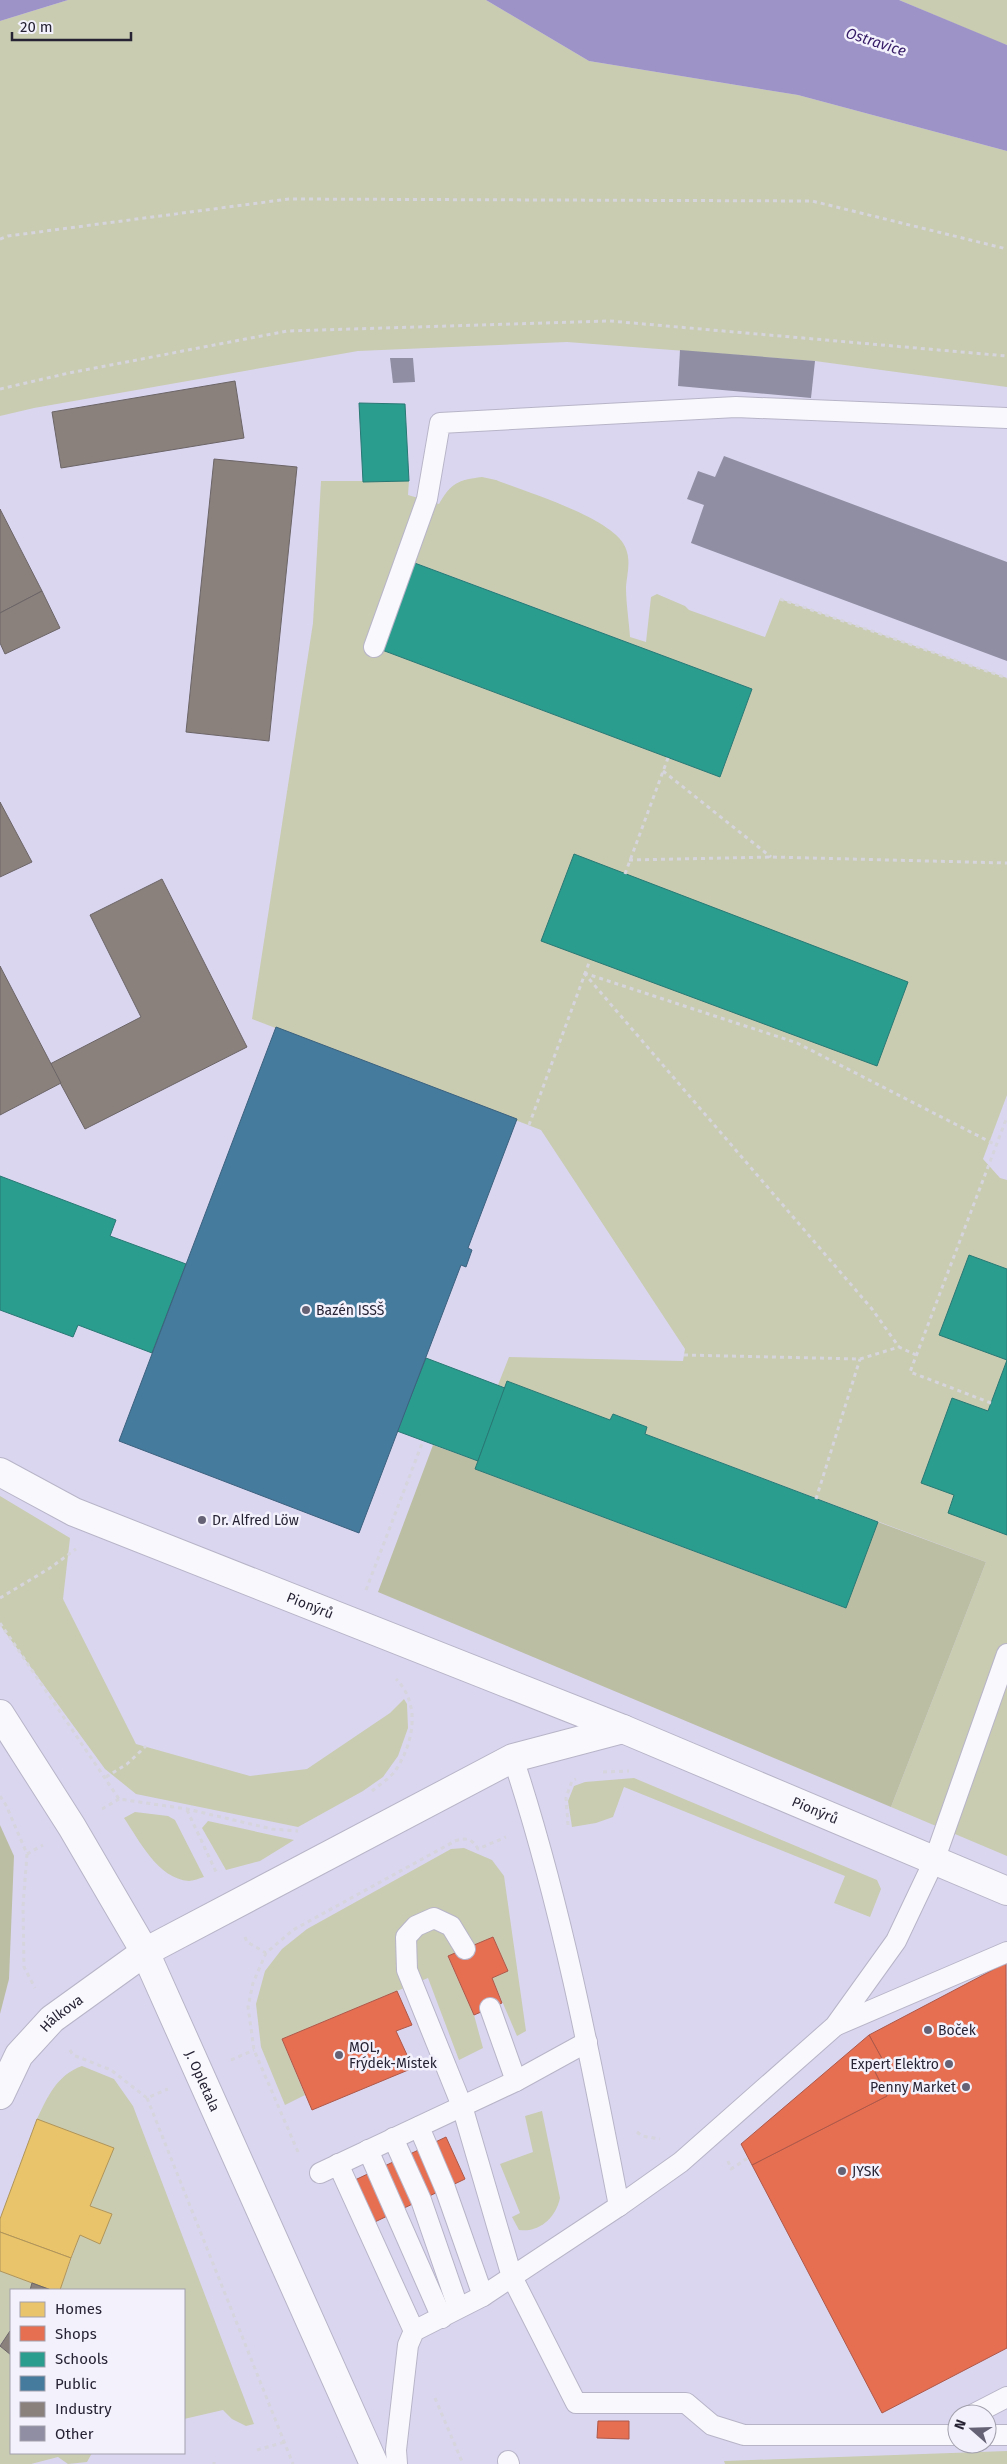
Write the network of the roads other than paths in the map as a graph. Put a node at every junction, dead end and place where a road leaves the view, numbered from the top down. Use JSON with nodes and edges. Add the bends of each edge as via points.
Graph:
{"nodes":[{"id":1,"x":1007,"y":418,"type":"edge"},
{"id":2,"x":374,"y":647,"type":"dead end"},
{"id":3,"x":0,"y":1472,"type":"edge"},
{"id":4,"x":1007,"y":1654,"type":"edge"},
{"id":5,"x":0,"y":1714,"type":"edge"},
{"id":6,"x":623,"y":1729,"type":"junction"},
{"id":7,"x":513,"y":1758,"type":"junction"},
{"id":8,"x":934,"y":1861,"type":"junction"},
{"id":9,"x":1007,"y":1891,"type":"edge"},
{"id":10,"x":465,"y":1949,"type":"dead end"},
{"id":11,"x":145,"y":1952,"type":"junction"},
{"id":12,"x":1007,"y":1952,"type":"edge"},
{"id":13,"x":490,"y":2008,"type":"dead end"},
{"id":14,"x":835,"y":2026,"type":"junction"},
{"id":15,"x":587,"y":2042,"type":"junction"},
{"id":16,"x":516,"y":2081,"type":"junction"},
{"id":17,"x":0,"y":2095,"type":"edge"},
{"id":18,"x":462,"y":2106,"type":"junction"},
{"id":19,"x":419,"y":2127,"type":"junction"},
{"id":20,"x":393,"y":2138,"type":"junction"},
{"id":21,"x":368,"y":2150,"type":"junction"},
{"id":22,"x":338,"y":2164,"type":"junction"},
{"id":23,"x":320,"y":2173,"type":"dead end"},
{"id":24,"x":619,"y":2206,"type":"junction"},
{"id":25,"x":512,"y":2277,"type":"junction"},
{"id":26,"x":482,"y":2296,"type":"junction"},
{"id":27,"x":450,"y":2313,"type":"junction"},
{"id":28,"x":414,"y":2331,"type":"junction"},
{"id":29,"x":1007,"y":2397,"type":"edge"},
{"id":30,"x":993,"y":2404,"type":"edge"},
{"id":31,"x":947,"y":2428,"type":"edge"},
{"id":32,"x":934,"y":2435,"type":"junction"},
{"id":33,"x":947,"y":2435,"type":"edge"},
{"id":34,"x":374,"y":2464,"type":"edge"},
{"id":35,"x":397,"y":2464,"type":"edge"}],
"edges":[{"from":1,"to":2,"type":"lane","via":[[736,407],[440,423],[427,499]]},
{"from":3,"to":6,"type":"street","name":"Pionýrů","via":[[74,1512]]},
{"from":4,"to":8,"type":"lane"},
{"from":5,"to":11,"type":"street","name":"J. Opletala","via":[[72,1827]]},
{"from":6,"to":7,"type":"street"},
{"from":6,"to":8,"type":"street","name":"Pionýrů"},
{"from":7,"to":11,"type":"street"},
{"from":7,"to":15,"type":"lane","via":[[535,1824]]},
{"from":8,"to":9,"type":"street","name":"Pionýrů"},
{"from":8,"to":14,"type":"lane","via":[[896,1941]]},
{"from":10,"to":18,"type":"lane","via":[[452,1926],[434,1918],[416,1926],[406,1937],[407,1970]]},
{"from":11,"to":17,"type":"street","name":"Hálkova","via":[[52,2019],[19,2055]]},
{"from":11,"to":34,"type":"street","name":"J. Opletala"},
{"from":12,"to":14,"type":"lane"},
{"from":13,"to":16,"type":"lane"},
{"from":14,"to":24,"type":"lane","via":[[681,2162]]},
{"from":15,"to":16,"type":"lane"},
{"from":15,"to":24,"type":"lane"},
{"from":16,"to":18,"type":"lane"},
{"from":18,"to":19,"type":"lane"},
{"from":18,"to":25,"type":"lane"},
{"from":19,"to":20,"type":"lane"},
{"from":19,"to":26,"type":"lane","via":[[445,2188]]},
{"from":20,"to":21,"type":"lane"},
{"from":20,"to":27,"type":"lane","via":[[421,2200]]},
{"from":21,"to":22,"type":"lane"},
{"from":21,"to":27,"type":"lane","via":[[394,2212]]},
{"from":22,"to":23,"type":"lane"},
{"from":22,"to":28,"type":"lane"},
{"from":24,"to":25,"type":"lane"},
{"from":25,"to":26,"type":"lane"},
{"from":25,"to":32,"type":"lane","via":[[576,2403],[686,2403],[712,2424],[744,2435]]},
{"from":26,"to":27,"type":"lane"},
{"from":27,"to":28,"type":"lane"},
{"from":28,"to":35,"type":"lane","via":[[408,2345]]},
{"from":29,"to":30,"type":"lane"},
{"from":31,"to":32,"type":"lane"},
{"from":32,"to":33,"type":"lane"}]}
